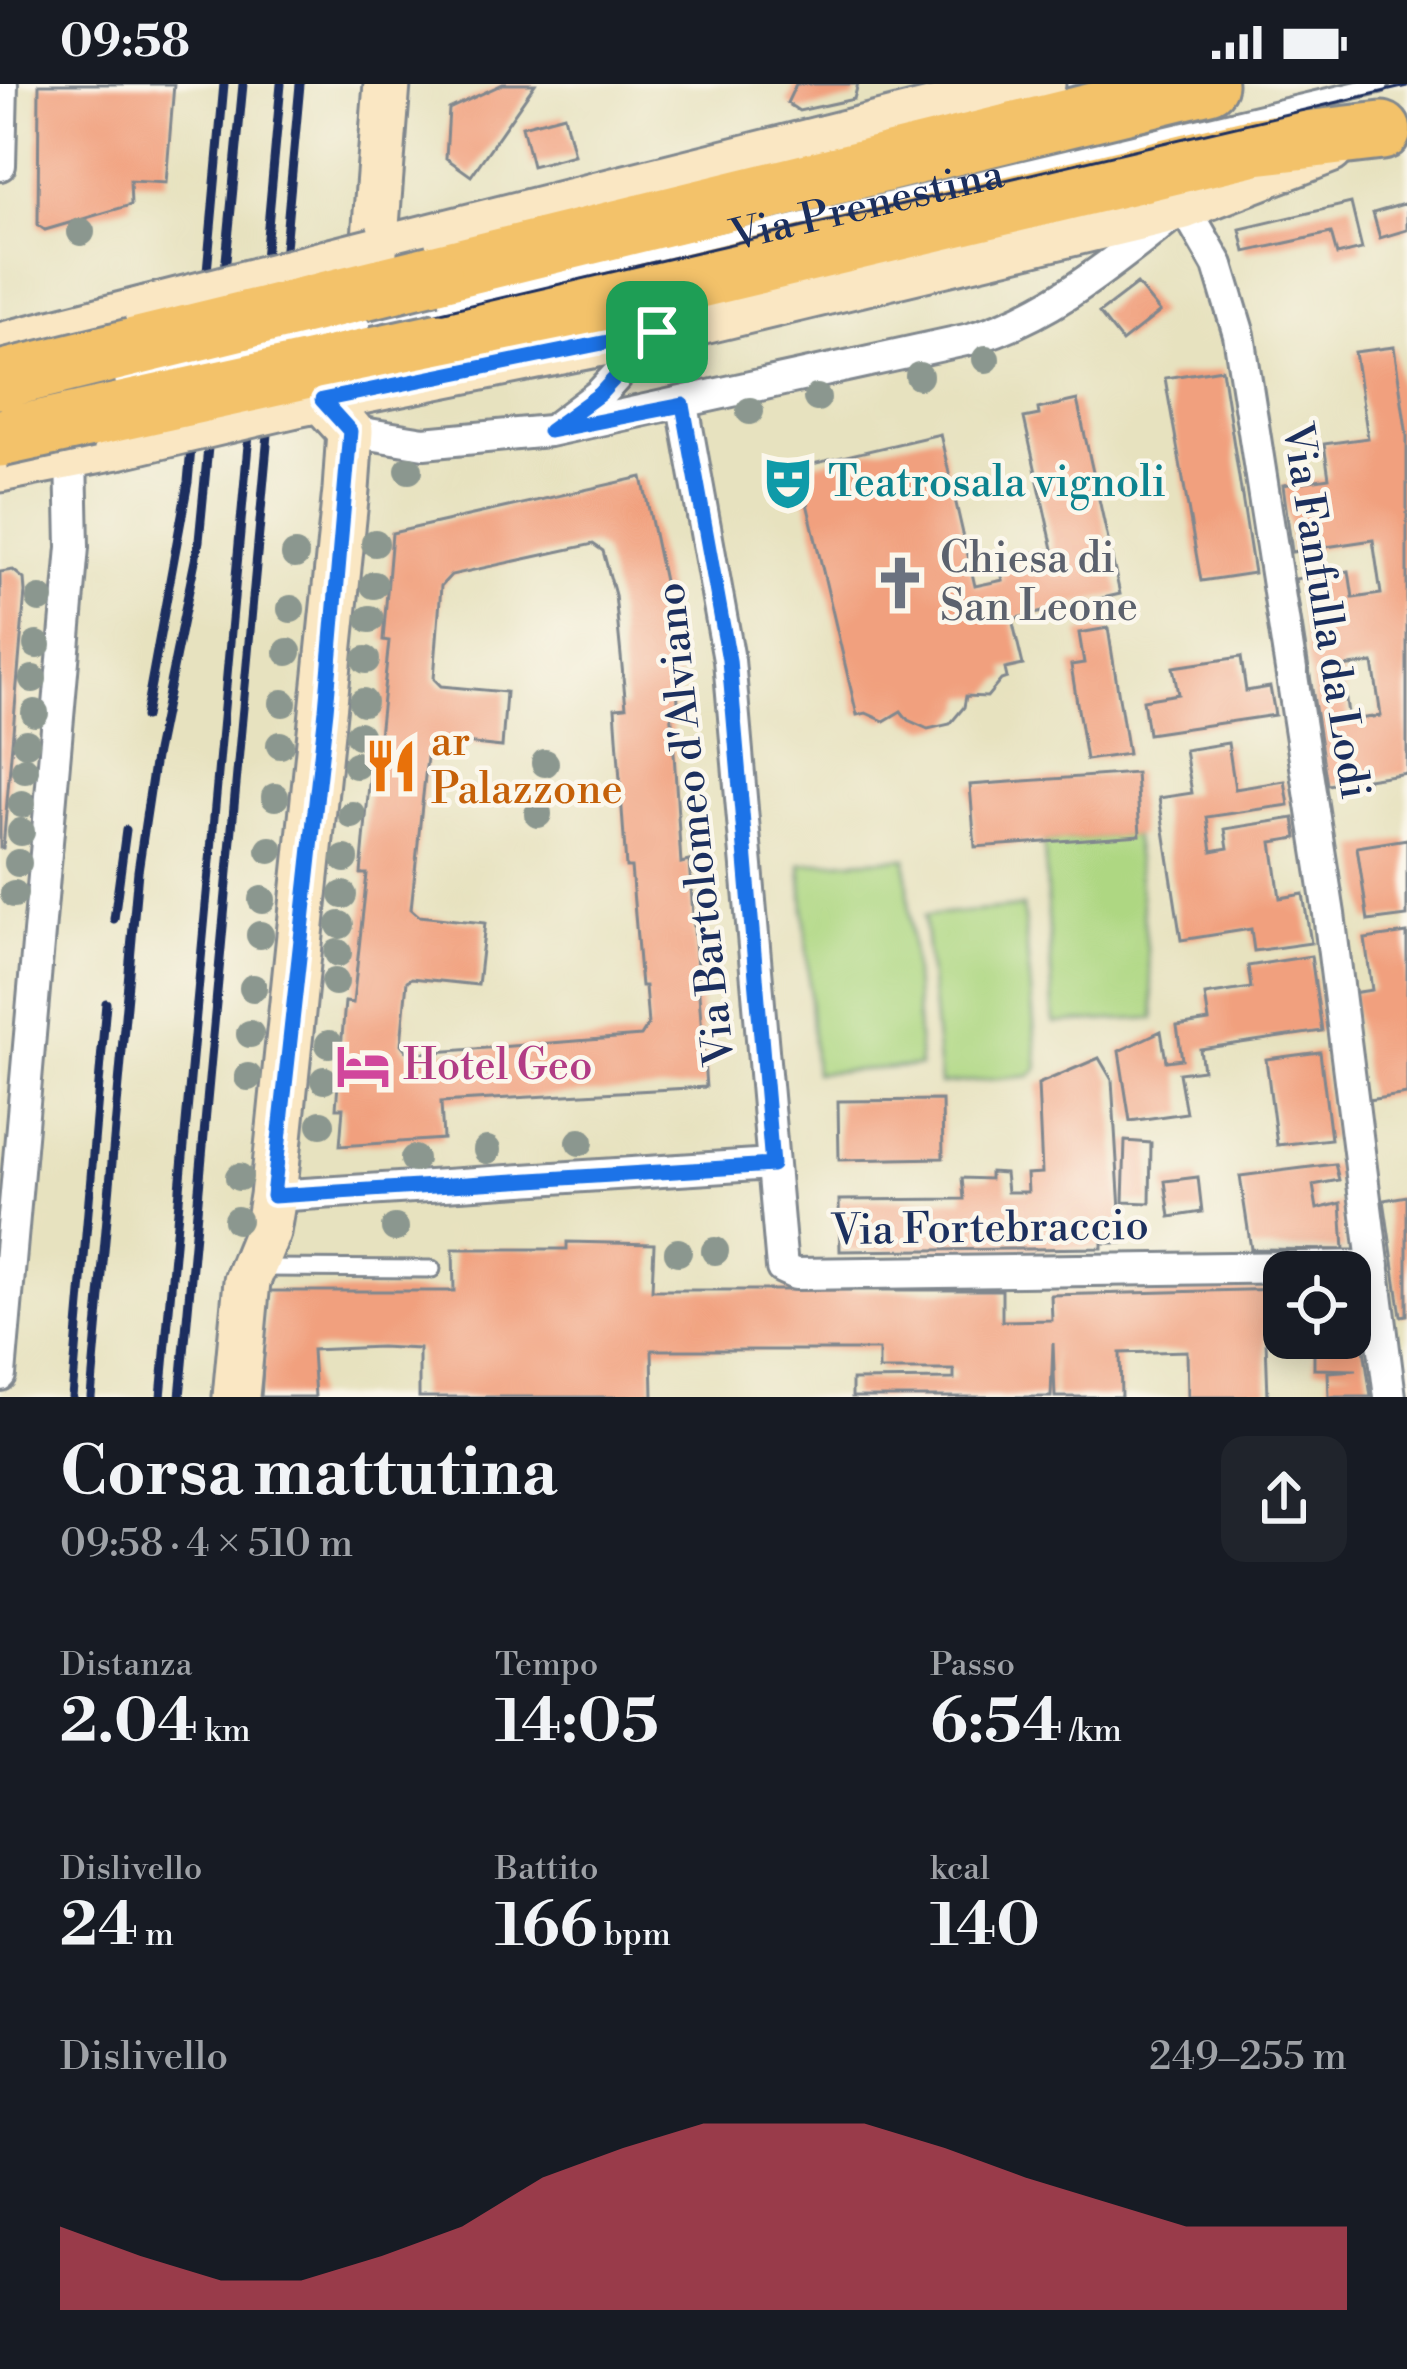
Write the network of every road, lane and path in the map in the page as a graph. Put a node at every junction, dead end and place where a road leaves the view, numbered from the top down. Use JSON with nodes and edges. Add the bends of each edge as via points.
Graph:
{"nodes":[{"id":1,"x":2,"y":84,"type":"edge"},
{"id":2,"x":387,"y":84,"type":"edge"},
{"id":3,"x":1042,"y":84,"type":"edge"},
{"id":4,"x":1208,"y":84,"type":"edge"},
{"id":5,"x":1390,"y":113,"type":"edge"},
{"id":6,"x":0,"y":165,"type":"edge"},
{"id":7,"x":1184,"y":206,"type":"junction"},
{"id":8,"x":374,"y":251,"type":"junction"},
{"id":9,"x":419,"y":312,"type":"junction"},
{"id":10,"x":657,"y":332,"type":"junction"},
{"id":11,"x":11,"y":378,"type":"edge"},
{"id":12,"x":683,"y":405,"type":"junction"},
{"id":13,"x":323,"y":412,"type":"junction"},
{"id":14,"x":549,"y":431,"type":"junction"},
{"id":15,"x":71,"y":455,"type":"junction"},
{"id":16,"x":0,"y":469,"type":"edge"},
{"id":17,"x":0,"y":499,"type":"edge"},
{"id":18,"x":772,"y":1165,"type":"junction"},
{"id":19,"x":273,"y":1196,"type":"junction"},
{"id":20,"x":1374,"y":1266,"type":"junction"},
{"id":21,"x":250,"y":1268,"type":"junction"},
{"id":22,"x":432,"y":1269,"type":"dead end"},
{"id":23,"x":0,"y":1375,"type":"edge"},
{"id":24,"x":236,"y":1397,"type":"edge"},
{"id":25,"x":1390,"y":1397,"type":"edge"}],
"edges":[{"from":1,"to":6,"type":"street"},
{"from":2,"to":8,"type":"main road"},
{"from":3,"to":8,"type":"main road","name":"Via Prenestina"},
{"from":4,"to":11,"type":"highway","bridge":true},
{"from":5,"to":7,"type":"main road","name":"Via Prenestina"},
{"from":5,"to":9,"type":"lane","name":"Via Prenestina"},
{"from":5,"to":11,"type":"highway","bridge":true,"via":[[529,321]]},
{"from":7,"to":10,"type":"main road","name":"Via Prenestina"},
{"from":7,"to":12,"type":"street","name":"Via Prenestina","via":[[1064,299],[1011,326]]},
{"from":7,"to":20,"type":"street","name":"Via Fanfulla da Lodi","via":[[1218,265],[1239,335]]},
{"from":8,"to":9,"type":"lane"},
{"from":8,"to":11,"type":"main road","name":"Via Prenestina","bridge":true,"via":[[146,309]]},
{"from":9,"to":11,"type":"lane","name":"Via Prenestina","bridge":true,"via":[[123,381]]},
{"from":10,"to":13,"type":"main road","name":"Via Prenestina"},
{"from":10,"to":14,"type":"street","via":[[600,394]]},
{"from":11,"to":15,"type":"main road","via":[[5,393],[21,425],[42,446]]},
{"from":12,"to":14,"type":"street","name":"Via Prenestina"},
{"from":12,"to":18,"type":"street","name":"Via Bartolomeo d'Alviano","via":[[729,660]]},
{"from":13,"to":14,"type":"street","name":"Via Prenestina","via":[[424,443]]},
{"from":13,"to":15,"type":"main road","name":"Via Prenestina","bridge":true},
{"from":13,"to":19,"type":"main road","via":[[344,515]]},
{"from":15,"to":16,"type":"main road","name":"Via Prenestina"},
{"from":15,"to":17,"type":"main road"},
{"from":15,"to":23,"type":"street","via":[[74,547]]},
{"from":18,"to":19,"type":"street"},
{"from":18,"to":20,"type":"street","name":"Via Fortebraccio","via":[[778,1259],[795,1274]]},
{"from":19,"to":21,"type":"main road"},
{"from":20,"to":25,"type":"street","name":"Via Fanfulla da Lodi"},
{"from":21,"to":22,"type":"lane"},
{"from":21,"to":24,"type":"main road"}]}
